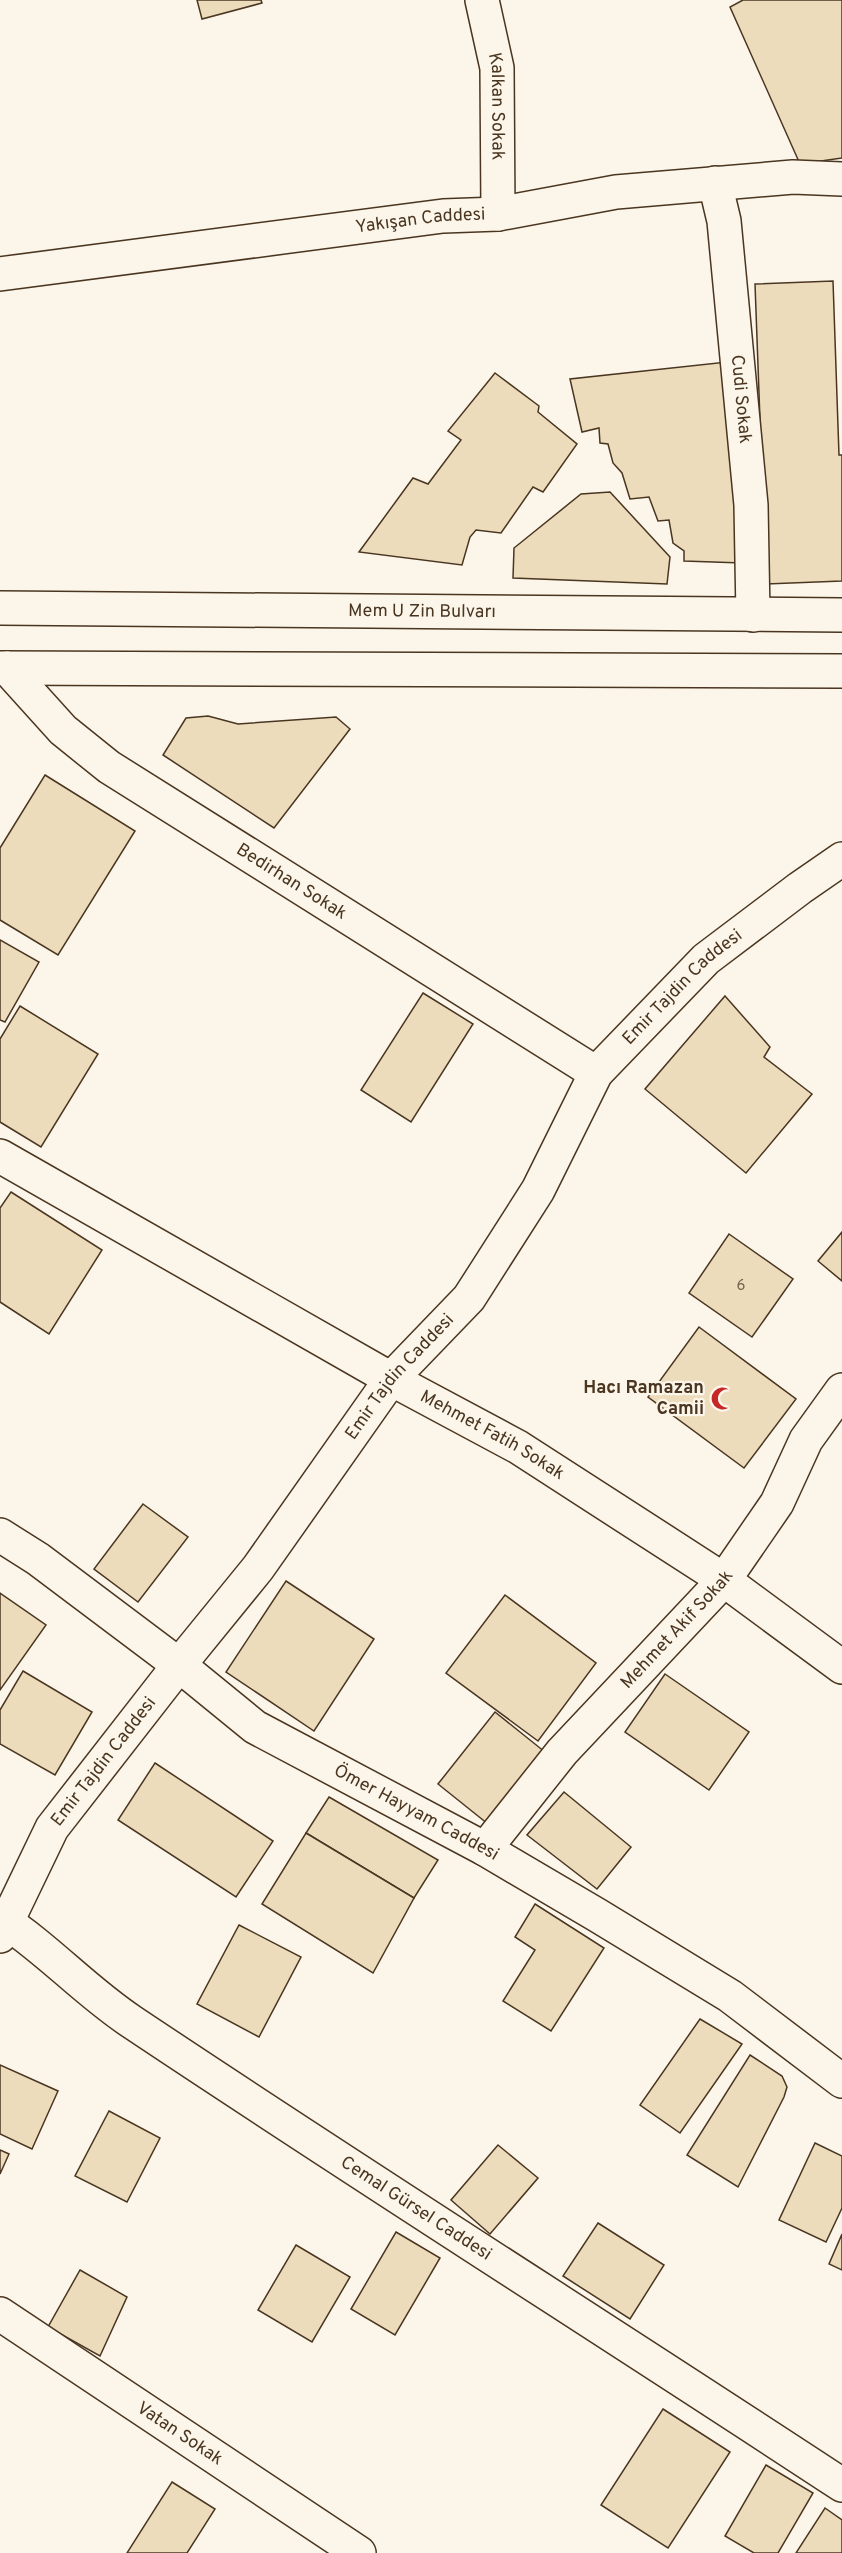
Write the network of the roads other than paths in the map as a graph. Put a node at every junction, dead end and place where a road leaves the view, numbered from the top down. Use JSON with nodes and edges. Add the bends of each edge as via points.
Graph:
{"nodes":[{"id":1,"x":482,"y":0,"type":"edge"},
{"id":2,"x":842,"y":179,"type":"edge"},
{"id":3,"x":715,"y":183,"type":"junction"},
{"id":4,"x":498,"y":214,"type":"junction"},
{"id":5,"x":0,"y":274,"type":"edge"},
{"id":6,"x":0,"y":608,"type":"edge"},
{"id":7,"x":753,"y":615,"type":"junction"},
{"id":8,"x":842,"y":615,"type":"edge"},
{"id":9,"x":3,"y":668,"type":"edge"},
{"id":10,"x":842,"y":671,"type":"edge"},
{"id":11,"x":842,"y":860,"type":"edge"},
{"id":12,"x":596,"y":1073,"type":"junction"},
{"id":13,"x":0,"y":1156,"type":"edge"},
{"id":14,"x":391,"y":1379,"type":"junction"},
{"id":15,"x":842,"y":1390,"type":"edge"},
{"id":16,"x":0,"y":1535,"type":"edge"},
{"id":17,"x":724,"y":1580,"type":"junction"},
{"id":18,"x":179,"y":1665,"type":"junction"},
{"id":19,"x":842,"y":1667,"type":"edge"},
{"id":20,"x":484,"y":1849,"type":"junction"},
{"id":21,"x":2,"y":1925,"type":"edge"},
{"id":22,"x":842,"y":2081,"type":"edge"},
{"id":23,"x":0,"y":2314,"type":"edge"},
{"id":24,"x":842,"y":2485,"type":"edge"},
{"id":25,"x":359,"y":2553,"type":"edge"}],
"edges":[{"from":1,"to":4,"type":"street","name":"Kalkan Sokak","via":[[497,68]]},
{"from":2,"to":3,"type":"street","name":"Yakışan Caddesi","via":[[793,177]]},
{"from":3,"to":4,"type":"street","name":"Yakışan Caddesi","via":[[616,192]]},
{"from":3,"to":7,"type":"street","name":"Cudi Sokak","via":[[724,221],[751,505]]},
{"from":4,"to":5,"type":"street","name":"Yakışan Caddesi","via":[[443,216]]},
{"from":6,"to":7,"type":"street","name":"Mem U Zin Bulvarı"},
{"from":7,"to":8,"type":"street","name":"Mem U Zin Bulvarı"},
{"from":9,"to":10,"type":"street"},
{"from":9,"to":12,"type":"street","name":"Bedirhan Sokak","via":[[63,730],[109,767]]},
{"from":11,"to":12,"type":"street","name":"Emir Tajdin Caddesi","via":[[706,959]]},
{"from":12,"to":14,"type":"street","name":"Emir Tajdin Caddesi","via":[[538,1190],[469,1298]]},
{"from":13,"to":14,"type":"street","name":"Mehmet Fatih Sokak"},
{"from":14,"to":17,"type":"street","name":"Mehmet Fatih Sokak","via":[[518,1446]]},
{"from":14,"to":18,"type":"street","name":"Emir Tajdin Caddesi","via":[[258,1568]]},
{"from":15,"to":17,"type":"street","name":"Mehmet Akif Sokak","via":[[806,1440],[777,1503]]},
{"from":16,"to":18,"type":"street","name":"Ömer Hayyam Caddesi"},
{"from":17,"to":19,"type":"street","name":"Mehmet Fatih Sokak"},
{"from":17,"to":20,"type":"street","name":"Mehmet Akif Sokak","via":[[562,1752]]},
{"from":18,"to":20,"type":"street","name":"Ömer Hayyam Caddesi","via":[[255,1727]]},
{"from":18,"to":21,"type":"street","name":"Emir Tajdin Caddesi","via":[[52,1828]]},
{"from":20,"to":22,"type":"street","name":"Ömer Hayyam Caddesi","via":[[730,1996]]},
{"from":21,"to":24,"type":"street","name":"Cemal Gürsel Caddesi","via":[[115,2011],[320,2148]]},
{"from":23,"to":25,"type":"street","name":"Vatan Sokak"}]}
